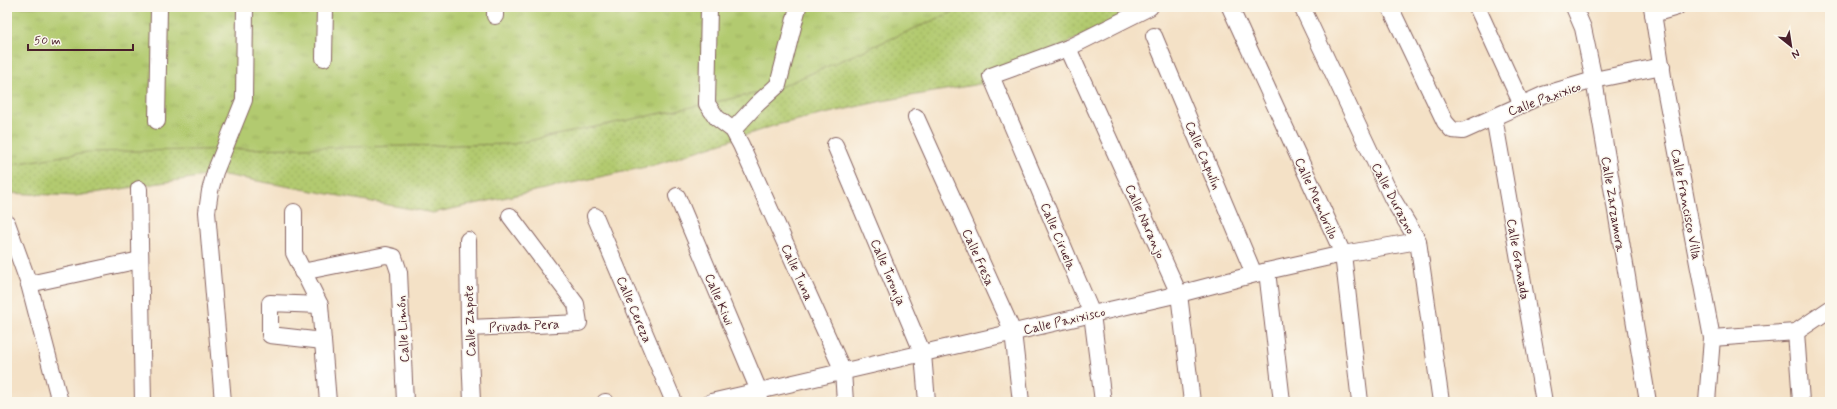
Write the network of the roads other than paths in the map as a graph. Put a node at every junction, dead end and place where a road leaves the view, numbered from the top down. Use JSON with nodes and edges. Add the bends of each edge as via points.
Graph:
{"nodes":[{"id":1,"x":159,"y":7,"type":"edge"},
{"id":2,"x":245,"y":7,"type":"edge"},
{"id":3,"x":324,"y":7,"type":"edge"},
{"id":4,"x":709,"y":7,"type":"edge"},
{"id":5,"x":798,"y":7,"type":"edge"},
{"id":6,"x":1150,"y":7,"type":"edge"},
{"id":7,"x":1230,"y":7,"type":"edge"},
{"id":8,"x":1302,"y":7,"type":"edge"},
{"id":9,"x":1390,"y":7,"type":"edge"},
{"id":10,"x":1477,"y":7,"type":"edge"},
{"id":11,"x":1574,"y":7,"type":"edge"},
{"id":12,"x":1677,"y":7,"type":"edge"},
{"id":13,"x":1653,"y":10,"type":"edge"},
{"id":14,"x":1154,"y":36,"type":"dead end"},
{"id":15,"x":1068,"y":48,"type":"junction"},
{"id":16,"x":324,"y":58,"type":"dead end"},
{"id":17,"x":1662,"y":66,"type":"junction"},
{"id":18,"x":1594,"y":80,"type":"junction"},
{"id":19,"x":1522,"y":105,"type":"junction"},
{"id":20,"x":916,"y":117,"type":"dead end"},
{"id":21,"x":1494,"y":117,"type":"junction"},
{"id":22,"x":157,"y":121,"type":"dead end"},
{"id":23,"x":733,"y":130,"type":"junction"},
{"id":24,"x":835,"y":145,"type":"dead end"},
{"id":25,"x":138,"y":189,"type":"dead end"},
{"id":26,"x":677,"y":196,"type":"dead end"},
{"id":27,"x":294,"y":212,"type":"dead end"},
{"id":28,"x":510,"y":216,"type":"dead end"},
{"id":29,"x":595,"y":216,"type":"dead end"},
{"id":30,"x":7,"y":222,"type":"edge"},
{"id":31,"x":468,"y":240,"type":"dead end"},
{"id":32,"x":1418,"y":242,"type":"junction"},
{"id":33,"x":1343,"y":254,"type":"junction"},
{"id":34,"x":140,"y":260,"type":"junction"},
{"id":35,"x":302,"y":272,"type":"junction"},
{"id":36,"x":1260,"y":273,"type":"junction"},
{"id":37,"x":29,"y":284,"type":"junction"},
{"id":38,"x":1179,"y":294,"type":"junction"},
{"id":39,"x":320,"y":305,"type":"junction"},
{"id":40,"x":1830,"y":309,"type":"edge"},
{"id":41,"x":1092,"y":314,"type":"junction"},
{"id":42,"x":469,"y":328,"type":"junction"},
{"id":43,"x":1013,"y":332,"type":"junction"},
{"id":44,"x":1796,"y":332,"type":"junction"},
{"id":45,"x":1712,"y":338,"type":"junction"},
{"id":46,"x":323,"y":341,"type":"junction"},
{"id":47,"x":924,"y":354,"type":"junction"},
{"id":48,"x":843,"y":371,"type":"junction"},
{"id":49,"x":759,"y":396,"type":"edge"},
{"id":50,"x":60,"y":402,"type":"edge"},
{"id":51,"x":144,"y":402,"type":"edge"},
{"id":52,"x":223,"y":402,"type":"edge"},
{"id":53,"x":328,"y":402,"type":"edge"},
{"id":54,"x":405,"y":402,"type":"edge"},
{"id":55,"x":472,"y":402,"type":"edge"},
{"id":56,"x":674,"y":402,"type":"edge"},
{"id":57,"x":710,"y":402,"type":"edge"},
{"id":58,"x":845,"y":402,"type":"edge"},
{"id":59,"x":927,"y":402,"type":"edge"},
{"id":60,"x":1021,"y":402,"type":"edge"},
{"id":61,"x":1103,"y":402,"type":"edge"},
{"id":62,"x":1192,"y":402,"type":"edge"},
{"id":63,"x":1282,"y":402,"type":"edge"},
{"id":64,"x":1360,"y":402,"type":"edge"},
{"id":65,"x":1441,"y":402,"type":"edge"},
{"id":66,"x":1544,"y":402,"type":"edge"},
{"id":67,"x":1648,"y":402,"type":"edge"},
{"id":68,"x":1707,"y":402,"type":"edge"},
{"id":69,"x":1801,"y":402,"type":"edge"}],
"edges":[{"from":1,"to":22,"type":"street"},
{"from":2,"to":52,"type":"street","via":[[244,100],[215,172],[208,212]]},
{"from":3,"to":16,"type":"street"},
{"from":4,"to":23,"type":"street","via":[[707,104],[717,118]]},
{"from":5,"to":23,"type":"street","via":[[778,85]]},
{"from":6,"to":15,"type":"street"},
{"from":7,"to":33,"type":"street","name":"Calle Membrillo"},
{"from":8,"to":32,"type":"street","name":"Calle Durazno","via":[[1392,198]]},
{"from":9,"to":21,"type":"street","name":"Calle Paxixico","via":[[1445,122],[1452,130],[1463,131]]},
{"from":10,"to":19,"type":"street"},
{"from":11,"to":18,"type":"street","name":"Calle Zarzamora","via":[[1583,28]]},
{"from":12,"to":13,"type":"street"},
{"from":13,"to":17,"type":"street","name":"Calle Francisco Villa"},
{"from":14,"to":36,"type":"street","name":"Calle Capulín"},
{"from":15,"to":38,"type":"street","name":"Calle Naranjo"},
{"from":15,"to":41,"type":"street","name":"Calle Ciruela","via":[[991,76]]},
{"from":17,"to":18,"type":"street","name":"Calle Paxixico"},
{"from":17,"to":45,"type":"street","name":"Calle Francisco Villa"},
{"from":18,"to":19,"type":"street","name":"Calle Paxixico","via":[[1543,95]]},
{"from":18,"to":67,"type":"street","name":"Calle Zarzamora"},
{"from":19,"to":21,"type":"street","name":"Calle Paxixico"},
{"from":20,"to":43,"type":"street","name":"Calle Fresa"},
{"from":21,"to":66,"type":"street","name":"Calle Granada"},
{"from":23,"to":48,"type":"street","name":"Calle Tuna"},
{"from":24,"to":47,"type":"street","name":"Calle Toronja"},
{"from":25,"to":34,"type":"street"},
{"from":26,"to":49,"type":"street","name":"Calle Kiwi"},
{"from":27,"to":35,"type":"street","via":[[294,253]]},
{"from":28,"to":42,"type":"street","name":"Privada Pera","via":[[574,300],[579,323]]},
{"from":29,"to":56,"type":"street","name":"Calle Cereza"},
{"from":30,"to":37,"type":"street"},
{"from":31,"to":42,"type":"street","name":"Calle Zapote"},
{"from":32,"to":33,"type":"street","name":"Calle Paxixisco"},
{"from":32,"to":65,"type":"street","name":"Calle Durazno"},
{"from":33,"to":36,"type":"street","name":"Calle Paxixisco"},
{"from":33,"to":64,"type":"street","name":"Calle Membrillo"},
{"from":34,"to":37,"type":"street"},
{"from":34,"to":51,"type":"street"},
{"from":35,"to":39,"type":"street"},
{"from":35,"to":54,"type":"street","name":"Calle Limón","via":[[386,255],[394,258],[399,272]]},
{"from":36,"to":38,"type":"street","name":"Calle Paxixisco"},
{"from":36,"to":63,"type":"street","name":"Calle Capulín"},
{"from":37,"to":50,"type":"street"},
{"from":38,"to":41,"type":"street","name":"Calle Paxixisco"},
{"from":38,"to":62,"type":"street","name":"Calle Naranjo"},
{"from":39,"to":46,"type":"street"},
{"from":39,"to":46,"type":"street","via":[[270,303],[270,335]]},
{"from":40,"to":44,"type":"street"},
{"from":41,"to":43,"type":"street","name":"Calle Paxixisco"},
{"from":41,"to":61,"type":"street","name":"Calle Ciruela"},
{"from":42,"to":55,"type":"street","name":"Calle Zapote"},
{"from":43,"to":47,"type":"street","name":"Calle Paxixisco"},
{"from":43,"to":60,"type":"street","name":"Calle Fresa"},
{"from":44,"to":45,"type":"street"},
{"from":44,"to":69,"type":"street"},
{"from":45,"to":68,"type":"street","name":"Calle Francisco Villa"},
{"from":46,"to":53,"type":"street"},
{"from":47,"to":48,"type":"street","name":"Calle Paxixisco"},
{"from":47,"to":59,"type":"street","name":"Calle Toronja"},
{"from":48,"to":49,"type":"street","name":"Calle Paxixisco"},
{"from":48,"to":58,"type":"street","name":"Calle Tuna"},
{"from":49,"to":57,"type":"street","name":"Calle Paxixisco"}]}
